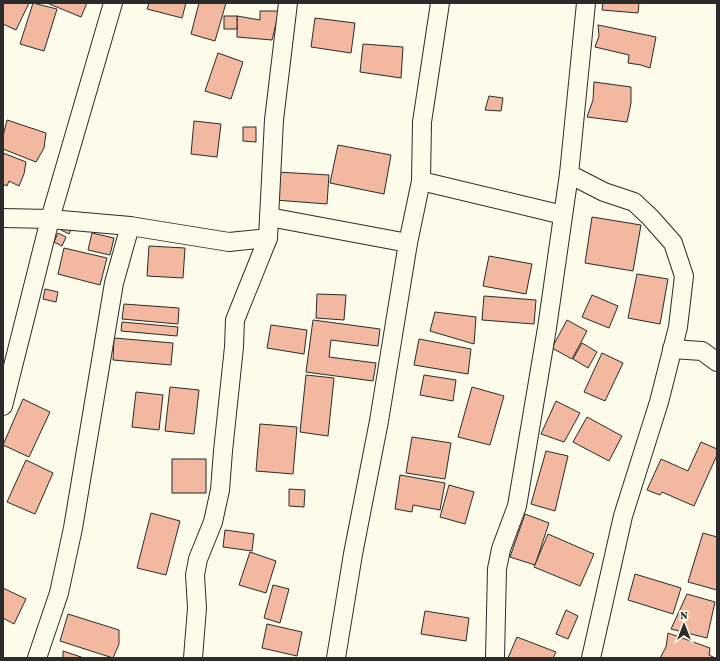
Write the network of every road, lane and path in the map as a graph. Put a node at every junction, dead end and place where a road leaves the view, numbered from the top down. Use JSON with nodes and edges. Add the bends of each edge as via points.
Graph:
{"nodes":[{"id":1,"x":113,"y":3,"type":"edge"},
{"id":2,"x":288,"y":3,"type":"edge"},
{"id":3,"x":440,"y":3,"type":"edge"},
{"id":4,"x":586,"y":3,"type":"edge"},
{"id":5,"x":569,"y":174,"type":"junction"},
{"id":6,"x":420,"y":181,"type":"junction"},
{"id":7,"x":563,"y":215,"type":"junction"},
{"id":8,"x":270,"y":217,"type":"junction"},
{"id":9,"x":3,"y":218,"type":"edge"},
{"id":10,"x":50,"y":219,"type":"junction"},
{"id":11,"x":130,"y":226,"type":"junction"},
{"id":12,"x":268,"y":238,"type":"junction"},
{"id":13,"x":408,"y":243,"type":"junction"},
{"id":14,"x":672,"y":349,"type":"junction"},
{"id":15,"x":717,"y":362,"type":"edge"},
{"id":16,"x":3,"y":406,"type":"edge"},
{"id":17,"x":37,"y":658,"type":"edge"},
{"id":18,"x":193,"y":658,"type":"edge"},
{"id":19,"x":336,"y":658,"type":"edge"},
{"id":20,"x":495,"y":658,"type":"edge"},
{"id":21,"x":591,"y":658,"type":"edge"}],
"edges":[{"from":1,"to":10,"type":"street"},
{"from":2,"to":8,"type":"street","via":[[274,120]]},
{"from":3,"to":6,"type":"street","via":[[422,122]]},
{"from":4,"to":5,"type":"street"},
{"from":5,"to":7,"type":"street"},
{"from":5,"to":14,"type":"street","via":[[604,192],[634,202],[674,243],[684,276],[678,327]]},
{"from":6,"to":7,"type":"street"},
{"from":6,"to":13,"type":"street"},
{"from":7,"to":20,"type":"street","via":[[517,506],[501,549],[497,569]]},
{"from":8,"to":12,"type":"street"},
{"from":8,"to":13,"type":"street"},
{"from":9,"to":10,"type":"street"},
{"from":10,"to":11,"type":"street"},
{"from":10,"to":16,"type":"street"},
{"from":11,"to":12,"type":"street","via":[[229,242]]},
{"from":11,"to":17,"type":"street","via":[[114,283],[59,594]]},
{"from":12,"to":18,"type":"street","via":[[235,320],[220,490],[213,522],[198,559],[195,575],[197,608]]},
{"from":13,"to":19,"type":"street","via":[[378,421],[352,554]]},
{"from":14,"to":15,"type":"street","via":[[702,352]]},
{"from":14,"to":21,"type":"street","via":[[659,402],[623,516]]}]}
